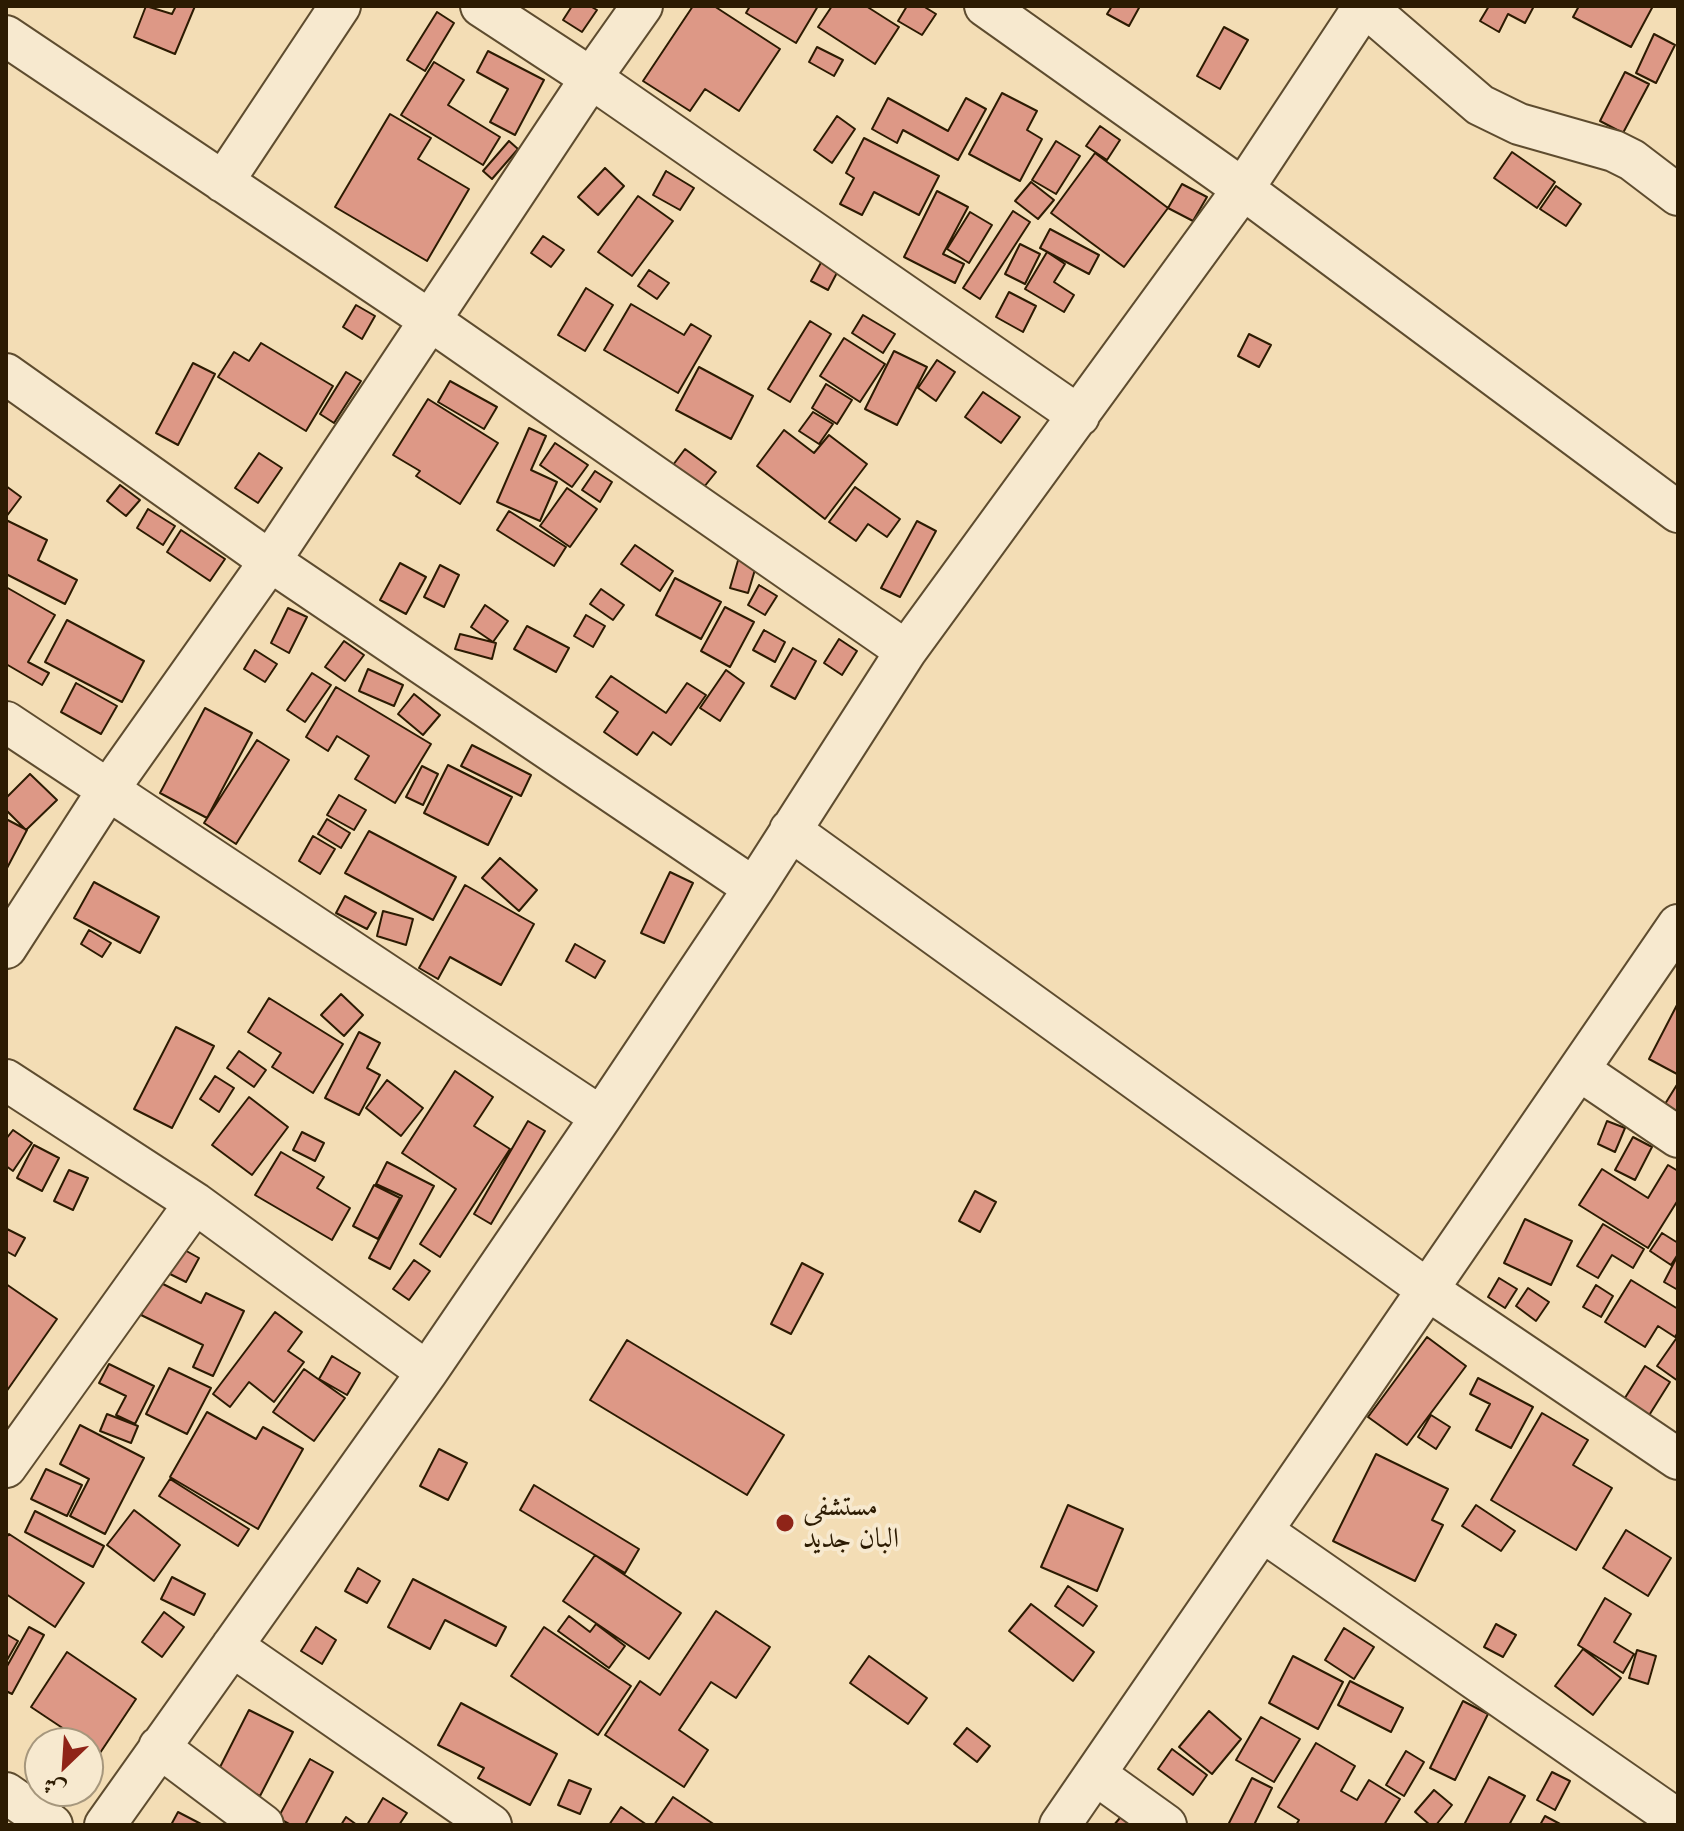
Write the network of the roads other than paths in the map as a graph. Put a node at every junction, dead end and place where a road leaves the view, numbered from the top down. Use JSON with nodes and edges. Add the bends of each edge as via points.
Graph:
{"nodes":[{"id":1,"x":340,"y":6,"type":"edge"},
{"id":2,"x":481,"y":6,"type":"edge"},
{"id":3,"x":642,"y":6,"type":"edge"},
{"id":4,"x":985,"y":6,"type":"edge"},
{"id":5,"x":1364,"y":6,"type":"edge"},
{"id":6,"x":6,"y":36,"type":"edge"},
{"id":7,"x":591,"y":78,"type":"junction"},
{"id":8,"x":223,"y":182,"type":"junction"},
{"id":9,"x":1243,"y":189,"type":"junction"},
{"id":10,"x":1678,"y":195,"type":"edge"},
{"id":11,"x":431,"y":321,"type":"junction"},
{"id":12,"x":6,"y":374,"type":"edge"},
{"id":13,"x":1079,"y":416,"type":"junction"},
{"id":14,"x":1678,"y":512,"type":"edge"},
{"id":15,"x":270,"y":561,"type":"junction"},
{"id":16,"x":906,"y":651,"type":"junction"},
{"id":17,"x":6,"y":722,"type":"edge"},
{"id":18,"x":108,"y":790,"type":"junction"},
{"id":19,"x":790,"y":830,"type":"junction"},
{"id":20,"x":754,"y":888,"type":"junction"},
{"id":21,"x":1678,"y":925,"type":"edge"},
{"id":22,"x":6,"y":948,"type":"edge"},
{"id":23,"x":1579,"y":1070,"type":"junction"},
{"id":24,"x":6,"y":1080,"type":"edge"},
{"id":25,"x":601,"y":1117,"type":"junction"},
{"id":26,"x":1678,"y":1137,"type":"edge"},
{"id":27,"x":195,"y":1203,"type":"junction"},
{"id":28,"x":1428,"y":1290,"type":"junction"},
{"id":29,"x":427,"y":1372,"type":"junction"},
{"id":30,"x":11,"y":1449,"type":"edge"},
{"id":31,"x":1678,"y":1459,"type":"edge"},
{"id":32,"x":1262,"y":1531,"type":"junction"},
{"id":33,"x":232,"y":1646,"type":"junction"},
{"id":34,"x":159,"y":1747,"type":"junction"},
{"id":35,"x":1095,"y":1774,"type":"junction"},
{"id":36,"x":6,"y":1793,"type":"edge"},
{"id":37,"x":1678,"y":1820,"type":"edge"},
{"id":38,"x":52,"y":1825,"type":"edge"},
{"id":39,"x":105,"y":1825,"type":"edge"},
{"id":40,"x":263,"y":1825,"type":"edge"},
{"id":41,"x":491,"y":1825,"type":"edge"},
{"id":42,"x":1060,"y":1825,"type":"edge"},
{"id":43,"x":1166,"y":1825,"type":"edge"}],
"edges":[{"from":1,"to":8,"type":"street"},
{"from":2,"to":7,"type":"street"},
{"from":3,"to":7,"type":"street"},
{"from":4,"to":9,"type":"street"},
{"from":5,"to":9,"type":"street"},
{"from":5,"to":10,"type":"street","via":[[1480,105],[1519,124],[1614,151]]},
{"from":6,"to":8,"type":"street"},
{"from":7,"to":11,"type":"street"},
{"from":7,"to":13,"type":"street"},
{"from":8,"to":11,"type":"street"},
{"from":9,"to":13,"type":"street"},
{"from":9,"to":14,"type":"street"},
{"from":11,"to":15,"type":"street"},
{"from":11,"to":16,"type":"street"},
{"from":12,"to":15,"type":"street"},
{"from":13,"to":16,"type":"street"},
{"from":15,"to":18,"type":"street"},
{"from":15,"to":20,"type":"street"},
{"from":16,"to":19,"type":"street"},
{"from":17,"to":18,"type":"street"},
{"from":18,"to":22,"type":"street"},
{"from":18,"to":25,"type":"street"},
{"from":19,"to":20,"type":"street"},
{"from":19,"to":28,"type":"street"},
{"from":20,"to":25,"type":"street"},
{"from":21,"to":23,"type":"street"},
{"from":23,"to":26,"type":"street"},
{"from":23,"to":28,"type":"street"},
{"from":24,"to":27,"type":"street"},
{"from":25,"to":29,"type":"street"},
{"from":27,"to":29,"type":"street"},
{"from":27,"to":30,"type":"street"},
{"from":28,"to":31,"type":"street"},
{"from":28,"to":32,"type":"street"},
{"from":29,"to":33,"type":"street"},
{"from":32,"to":35,"type":"street"},
{"from":32,"to":37,"type":"street"},
{"from":33,"to":34,"type":"street"},
{"from":33,"to":41,"type":"street"},
{"from":34,"to":39,"type":"street"},
{"from":34,"to":40,"type":"street"},
{"from":35,"to":42,"type":"street"},
{"from":35,"to":43,"type":"street"},
{"from":36,"to":38,"type":"street"}]}
